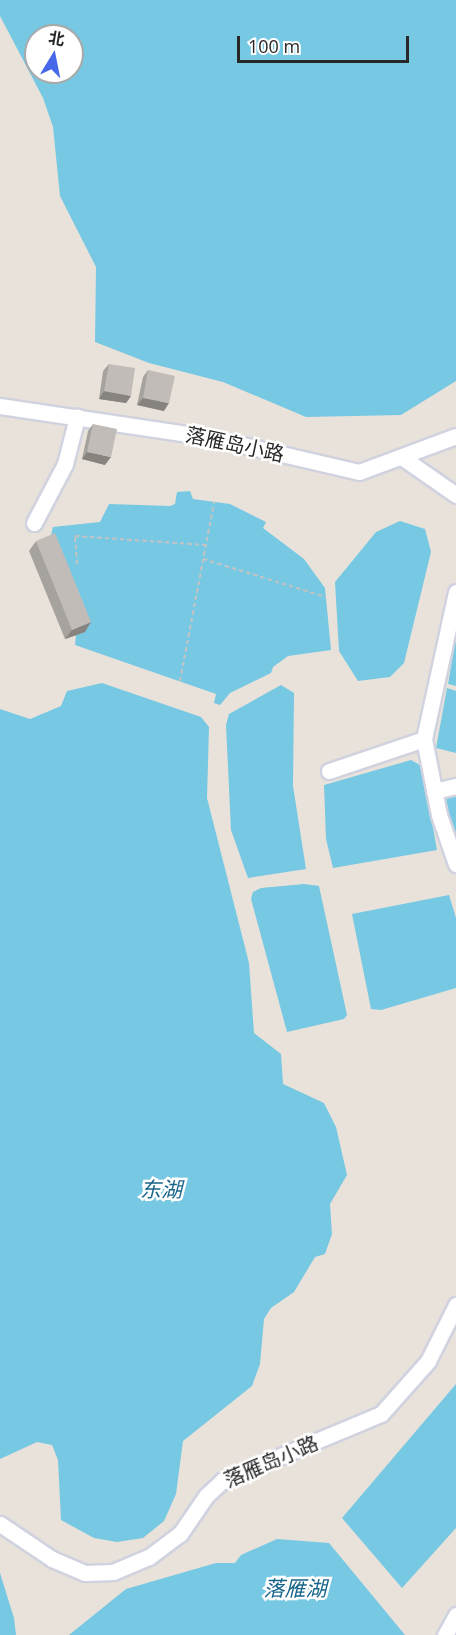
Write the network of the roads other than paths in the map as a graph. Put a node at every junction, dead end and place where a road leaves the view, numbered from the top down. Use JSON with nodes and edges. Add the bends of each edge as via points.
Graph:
{"nodes":[{"id":1,"x":0,"y":406,"type":"edge"},
{"id":2,"x":77,"y":417,"type":"junction"},
{"id":3,"x":456,"y":436,"type":"edge"},
{"id":4,"x":403,"y":458,"type":"junction"},
{"id":5,"x":456,"y":495,"type":"edge"},
{"id":6,"x":34,"y":523,"type":"dead end"},
{"id":7,"x":456,"y":592,"type":"edge"},
{"id":8,"x":424,"y":739,"type":"junction"},
{"id":9,"x":329,"y":771,"type":"dead end"},
{"id":10,"x":456,"y":786,"type":"edge"},
{"id":11,"x":434,"y":790,"type":"junction"},
{"id":12,"x":456,"y":863,"type":"edge"},
{"id":13,"x":456,"y":1305,"type":"edge"},
{"id":14,"x":0,"y":1524,"type":"edge"},
{"id":15,"x":456,"y":1615,"type":"edge"},
{"id":16,"x":445,"y":1635,"type":"edge"}],
"edges":[{"from":1,"to":2,"type":"street","name":"落雁岛小路"},
{"from":2,"to":4,"type":"street","name":"落雁岛小路","via":[[235,442],[351,471],[368,471]]},
{"from":2,"to":6,"type":"street","via":[[65,464]]},
{"from":3,"to":4,"type":"street","name":"落雁岛小路"},
{"from":4,"to":5,"type":"street"},
{"from":7,"to":8,"type":"street"},
{"from":8,"to":9,"type":"street"},
{"from":8,"to":11,"type":"street"},
{"from":10,"to":11,"type":"street"},
{"from":11,"to":12,"type":"street"},
{"from":13,"to":14,"type":"street","name":"落雁岛小路","via":[[428,1361],[381,1414],[223,1480],[206,1496],[170,1545],[113,1572],[85,1573],[71,1569]]},
{"from":15,"to":16,"type":"street"}]}
